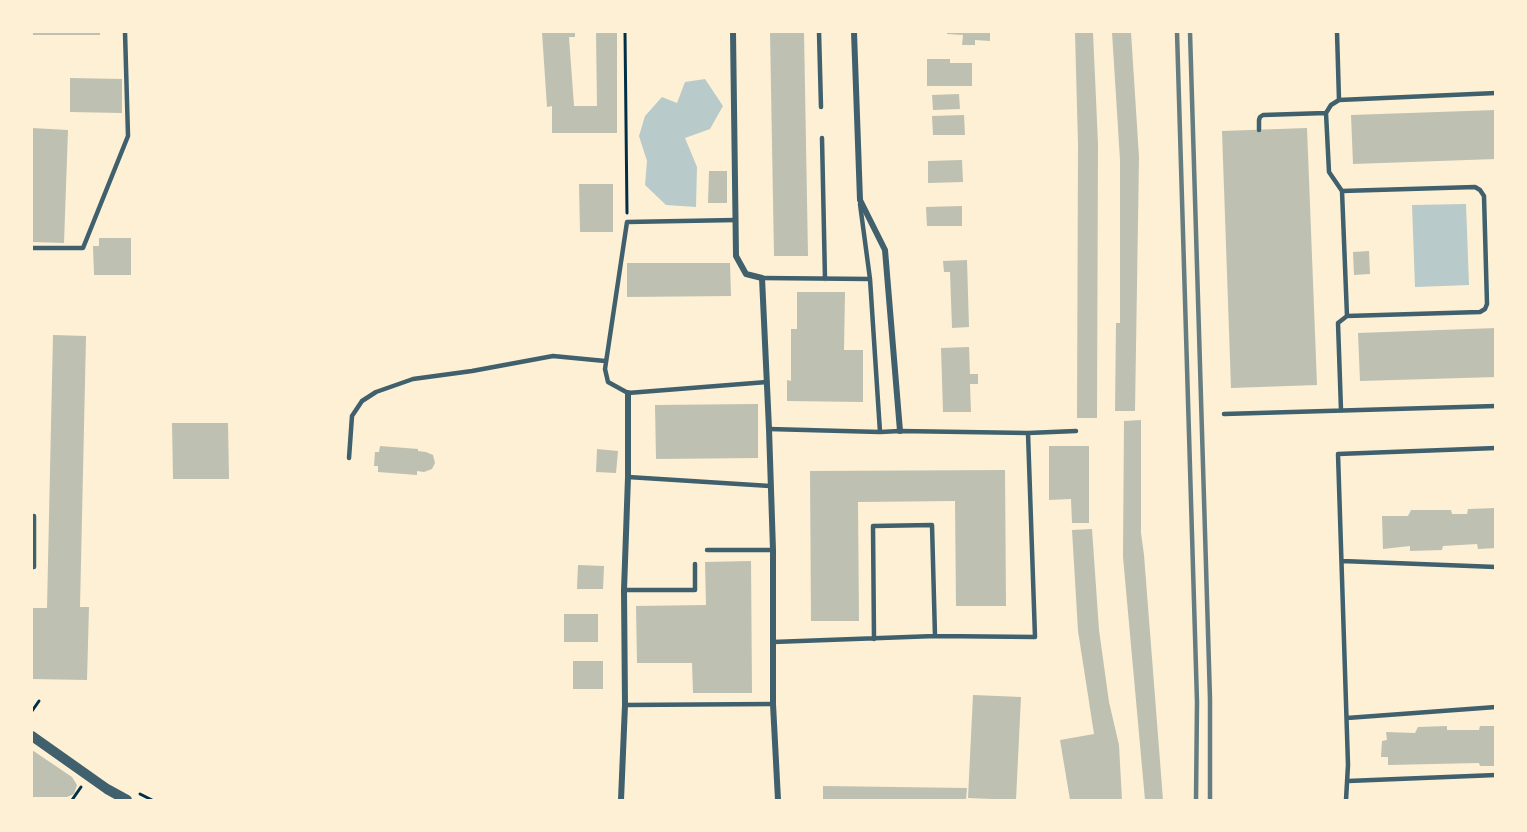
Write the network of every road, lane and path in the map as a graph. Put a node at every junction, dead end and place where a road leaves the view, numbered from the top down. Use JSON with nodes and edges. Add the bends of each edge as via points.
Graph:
{"nodes":[{"id":1,"x":125,"y":32,"type":"edge"},
{"id":2,"x":625,"y":32,"type":"edge"},
{"id":3,"x":733,"y":32,"type":"edge"},
{"id":4,"x":819,"y":32,"type":"edge"},
{"id":5,"x":854,"y":32,"type":"edge"},
{"id":6,"x":1337,"y":32,"type":"edge"},
{"id":7,"x":1496,"y":93,"type":"edge"},
{"id":8,"x":1339,"y":100,"type":"junction"},
{"id":9,"x":821,"y":106,"type":"dead end"},
{"id":10,"x":1326,"y":113,"type":"junction"},
{"id":11,"x":1259,"y":130,"type":"dead end"},
{"id":12,"x":822,"y":138,"type":"dead end"},
{"id":13,"x":1342,"y":191,"type":"junction"},
{"id":14,"x":860,"y":200,"type":"junction"},
{"id":15,"x":735,"y":220,"type":"junction"},
{"id":16,"x":627,"y":222,"type":"junction"},
{"id":17,"x":32,"y":248,"type":"edge"},
{"id":18,"x":762,"y":278,"type":"junction"},
{"id":19,"x":825,"y":279,"type":"junction"},
{"id":20,"x":870,"y":279,"type":"junction"},
{"id":21,"x":1347,"y":316,"type":"junction"},
{"id":22,"x":605,"y":362,"type":"junction"},
{"id":23,"x":767,"y":382,"type":"junction"},
{"id":24,"x":628,"y":393,"type":"junction"},
{"id":25,"x":1496,"y":406,"type":"edge"},
{"id":26,"x":1341,"y":410,"type":"junction"},
{"id":27,"x":1224,"y":414,"type":"dead end"},
{"id":28,"x":769,"y":429,"type":"junction"},
{"id":29,"x":900,"y":431,"type":"junction"},
{"id":30,"x":1076,"y":431,"type":"dead end"},
{"id":31,"x":880,"y":432,"type":"junction"},
{"id":32,"x":1028,"y":433,"type":"junction"},
{"id":33,"x":1496,"y":448,"type":"edge"},
{"id":34,"x":349,"y":458,"type":"dead end"},
{"id":35,"x":628,"y":477,"type":"junction"},
{"id":36,"x":770,"y":486,"type":"junction"},
{"id":37,"x":34,"y":516,"type":"dead end"},
{"id":38,"x":707,"y":550,"type":"dead end"},
{"id":39,"x":772,"y":550,"type":"junction"},
{"id":40,"x":1342,"y":561,"type":"junction"},
{"id":41,"x":694,"y":564,"type":"dead end"},
{"id":42,"x":32,"y":567,"type":"edge"},
{"id":43,"x":1496,"y":567,"type":"edge"},
{"id":44,"x":624,"y":590,"type":"junction"},
{"id":45,"x":935,"y":636,"type":"junction"},
{"id":46,"x":874,"y":639,"type":"junction"},
{"id":47,"x":773,"y":642,"type":"junction"},
{"id":48,"x":39,"y":701,"type":"dead end"},
{"id":49,"x":773,"y":704,"type":"junction"},
{"id":50,"x":626,"y":705,"type":"junction"},
{"id":51,"x":1496,"y":707,"type":"edge"},
{"id":52,"x":32,"y":711,"type":"edge"},
{"id":53,"x":1347,"y":718,"type":"junction"},
{"id":54,"x":32,"y":736,"type":"edge"},
{"id":55,"x":1496,"y":775,"type":"edge"},
{"id":56,"x":1348,"y":781,"type":"junction"},
{"id":57,"x":82,"y":786,"type":"dead end"},
{"id":58,"x":72,"y":801,"type":"edge"},
{"id":59,"x":127,"y":801,"type":"edge"},
{"id":60,"x":621,"y":801,"type":"edge"},
{"id":61,"x":778,"y":801,"type":"edge"},
{"id":62,"x":1346,"y":801,"type":"edge"}],
"edges":[{"from":1,"to":17,"type":"lane","via":[[128,136],[83,248]]},
{"from":2,"to":16,"type":"path"},
{"from":3,"to":15,"type":"street"},
{"from":4,"to":9,"type":"lane"},
{"from":5,"to":14,"type":"street"},
{"from":6,"to":8,"type":"lane"},
{"from":7,"to":8,"type":"lane"},
{"from":8,"to":10,"type":"lane"},
{"from":10,"to":11,"type":"lane","via":[[1263,115]]},
{"from":10,"to":13,"type":"lane","via":[[1329,172]]},
{"from":12,"to":19,"type":"lane"},
{"from":13,"to":21,"type":"lane"},
{"from":13,"to":21,"type":"lane","via":[[1474,187],[1484,196],[1485,309]]},
{"from":14,"to":20,"type":"lane"},
{"from":14,"to":29,"type":"street","via":[[885,250]]},
{"from":15,"to":16,"type":"lane"},
{"from":15,"to":18,"type":"street","via":[[736,256],[746,274]]},
{"from":16,"to":22,"type":"lane"},
{"from":18,"to":19,"type":"lane"},
{"from":18,"to":23,"type":"street"},
{"from":19,"to":20,"type":"lane"},
{"from":20,"to":31,"type":"lane"},
{"from":21,"to":26,"type":"lane","via":[[1338,323]]},
{"from":22,"to":24,"type":"lane","via":[[609,382]]},
{"from":22,"to":34,"type":"lane","via":[[553,356],[413,379],[376,392],[362,401],[352,416]]},
{"from":23,"to":24,"type":"lane"},
{"from":23,"to":28,"type":"street"},
{"from":24,"to":35,"type":"street"},
{"from":25,"to":26,"type":"lane"},
{"from":26,"to":27,"type":"lane"},
{"from":28,"to":31,"type":"lane"},
{"from":28,"to":36,"type":"street"},
{"from":29,"to":31,"type":"lane"},
{"from":29,"to":32,"type":"lane"},
{"from":30,"to":32,"type":"lane"},
{"from":32,"to":45,"type":"lane","via":[[1035,637]]},
{"from":33,"to":40,"type":"lane","via":[[1338,454]]},
{"from":35,"to":36,"type":"lane"},
{"from":35,"to":44,"type":"street"},
{"from":36,"to":39,"type":"street"},
{"from":37,"to":42,"type":"lane"},
{"from":38,"to":39,"type":"lane"},
{"from":39,"to":47,"type":"street"},
{"from":40,"to":43,"type":"lane"},
{"from":40,"to":53,"type":"lane"},
{"from":41,"to":44,"type":"lane","via":[[695,590]]},
{"from":44,"to":50,"type":"street"},
{"from":45,"to":46,"type":"lane"},
{"from":45,"to":46,"type":"lane","via":[[932,525],[873,526]]},
{"from":46,"to":47,"type":"lane"},
{"from":47,"to":49,"type":"street"},
{"from":48,"to":52,"type":"path"},
{"from":49,"to":50,"type":"lane"},
{"from":49,"to":61,"type":"street"},
{"from":50,"to":60,"type":"street"},
{"from":51,"to":53,"type":"lane"},
{"from":53,"to":56,"type":"lane"},
{"from":54,"to":59,"type":"street"},
{"from":55,"to":56,"type":"lane"},
{"from":56,"to":62,"type":"lane"},
{"from":57,"to":58,"type":"path"}]}
